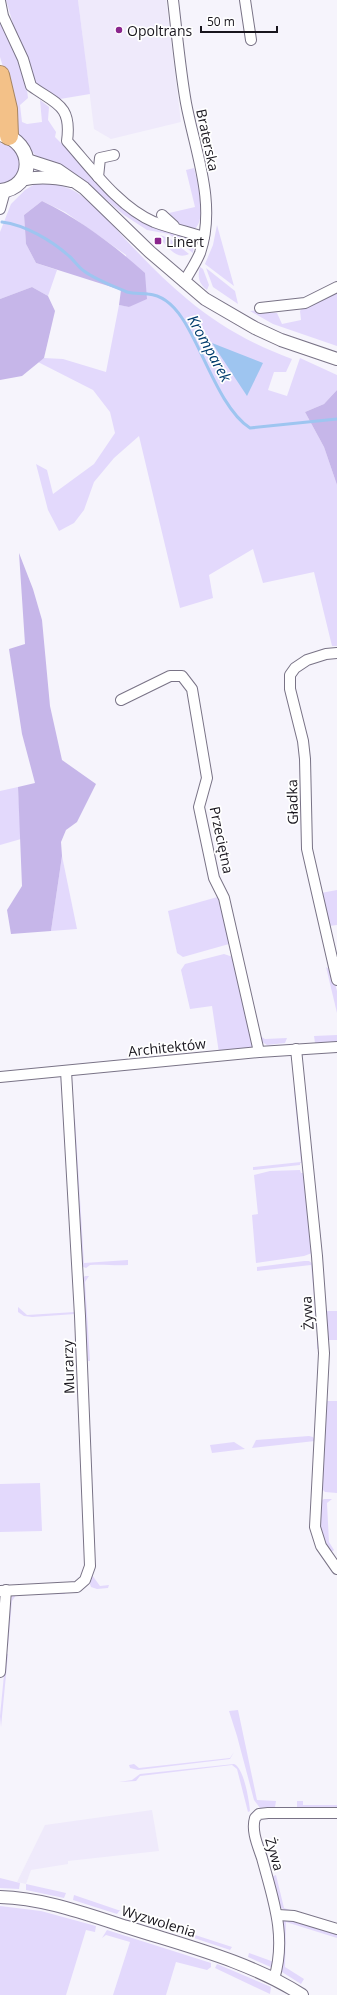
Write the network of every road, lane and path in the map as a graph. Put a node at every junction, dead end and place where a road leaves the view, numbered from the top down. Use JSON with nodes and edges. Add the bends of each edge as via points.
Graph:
{"nodes":[{"id":1,"x":173,"y":0,"type":"edge"},
{"id":2,"x":245,"y":0,"type":"edge"},
{"id":3,"x":0,"y":1,"type":"edge"},
{"id":4,"x":251,"y":40,"type":"dead end"},
{"id":5,"x":0,"y":74,"type":"edge"},
{"id":6,"x":5,"y":135,"type":"edge"},
{"id":7,"x":114,"y":155,"type":"dead end"},
{"id":8,"x":27,"y":160,"type":"junction"},
{"id":9,"x":98,"y":177,"type":"junction"},
{"id":10,"x":21,"y":180,"type":"junction"},
{"id":11,"x":78,"y":183,"type":"junction"},
{"id":12,"x":2,"y":191,"type":"edge"},
{"id":13,"x":0,"y":209,"type":"edge"},
{"id":14,"x":162,"y":215,"type":"dead end"},
{"id":15,"x":175,"y":228,"type":"junction"},
{"id":16,"x":204,"y":237,"type":"junction"},
{"id":17,"x":184,"y":282,"type":"junction"},
{"id":18,"x":337,"y":286,"type":"edge"},
{"id":19,"x":260,"y":308,"type":"dead end"},
{"id":20,"x":337,"y":359,"type":"edge"},
{"id":21,"x":337,"y":653,"type":"edge"},
{"id":22,"x":121,"y":700,"type":"dead end"},
{"id":23,"x":337,"y":980,"type":"edge"},
{"id":24,"x":337,"y":1047,"type":"edge"},
{"id":25,"x":296,"y":1049,"type":"junction"},
{"id":26,"x":259,"y":1052,"type":"junction"},
{"id":27,"x":66,"y":1071,"type":"junction"},
{"id":28,"x":0,"y":1077,"type":"edge"},
{"id":29,"x":337,"y":1569,"type":"edge"},
{"id":30,"x":3,"y":1591,"type":"edge"},
{"id":31,"x":0,"y":1672,"type":"edge"},
{"id":32,"x":337,"y":1814,"type":"edge"},
{"id":33,"x":0,"y":1897,"type":"edge"},
{"id":34,"x":278,"y":1916,"type":"junction"},
{"id":35,"x":337,"y":1929,"type":"edge"},
{"id":36,"x":274,"y":1979,"type":"junction"},
{"id":37,"x":302,"y":1995,"type":"edge"}],
"edges":[{"from":1,"to":16,"type":"street","name":"Braterska","via":[[186,102],[204,190]]},
{"from":2,"to":4,"type":"street"},
{"from":3,"to":9,"type":"street","via":[[31,86],[57,102],[65,112],[69,127],[68,141]]},
{"from":5,"to":6,"type":"highway","via":[[8,109]]},
{"from":6,"to":8,"type":"main road","via":[[17,141]]},
{"from":7,"to":9,"type":"street","via":[[100,158]]},
{"from":8,"to":10,"type":"main road","via":[[26,171]]},
{"from":8,"to":11,"type":"street","via":[[58,170]]},
{"from":9,"to":15,"type":"street","via":[[139,214],[154,222]]},
{"from":10,"to":11,"type":"street","via":[[47,177]]},
{"from":10,"to":12,"type":"main road","via":[[14,187]]},
{"from":11,"to":17,"type":"street"},
{"from":12,"to":13,"type":"street"},
{"from":14,"to":15,"type":"street"},
{"from":15,"to":16,"type":"street"},
{"from":16,"to":17,"type":"street","name":"Braterska","via":[[200,253]]},
{"from":17,"to":20,"type":"street","via":[[206,299],[255,328],[281,340]]},
{"from":18,"to":19,"type":"street","via":[[305,303]]},
{"from":21,"to":23,"type":"street","name":"Gładka","via":[[307,660],[294,668],[290,675],[290,688],[305,759],[307,849]]},
{"from":22,"to":26,"type":"street","name":"Przeciętna","via":[[170,676],[182,676],[192,689],[207,778],[199,807],[214,878],[224,898]]},
{"from":24,"to":25,"type":"street","name":"Architektów"},
{"from":25,"to":26,"type":"street","name":"Architektów"},
{"from":25,"to":29,"type":"street","name":"Żywa","via":[[324,1353],[315,1527],[321,1546]]},
{"from":26,"to":27,"type":"street","name":"Architektów"},
{"from":27,"to":28,"type":"street","name":"Architektów"},
{"from":27,"to":30,"type":"street","name":"Murarzy","via":[[80,1316],[90,1566],[85,1580],[77,1587]]},
{"from":30,"to":31,"type":"street","name":"Murarzy"},
{"from":32,"to":34,"type":"street","name":"Żywa","via":[[268,1813],[255,1818],[254,1833]]},
{"from":33,"to":36,"type":"street","name":"Wyzwolenia","via":[[36,1901],[104,1920],[248,1967]]},
{"from":34,"to":35,"type":"street","via":[[294,1916]]},
{"from":34,"to":36,"type":"street","name":"Żywa","via":[[279,1962]]},
{"from":36,"to":37,"type":"street","name":"Wyzwolenia"}]}
